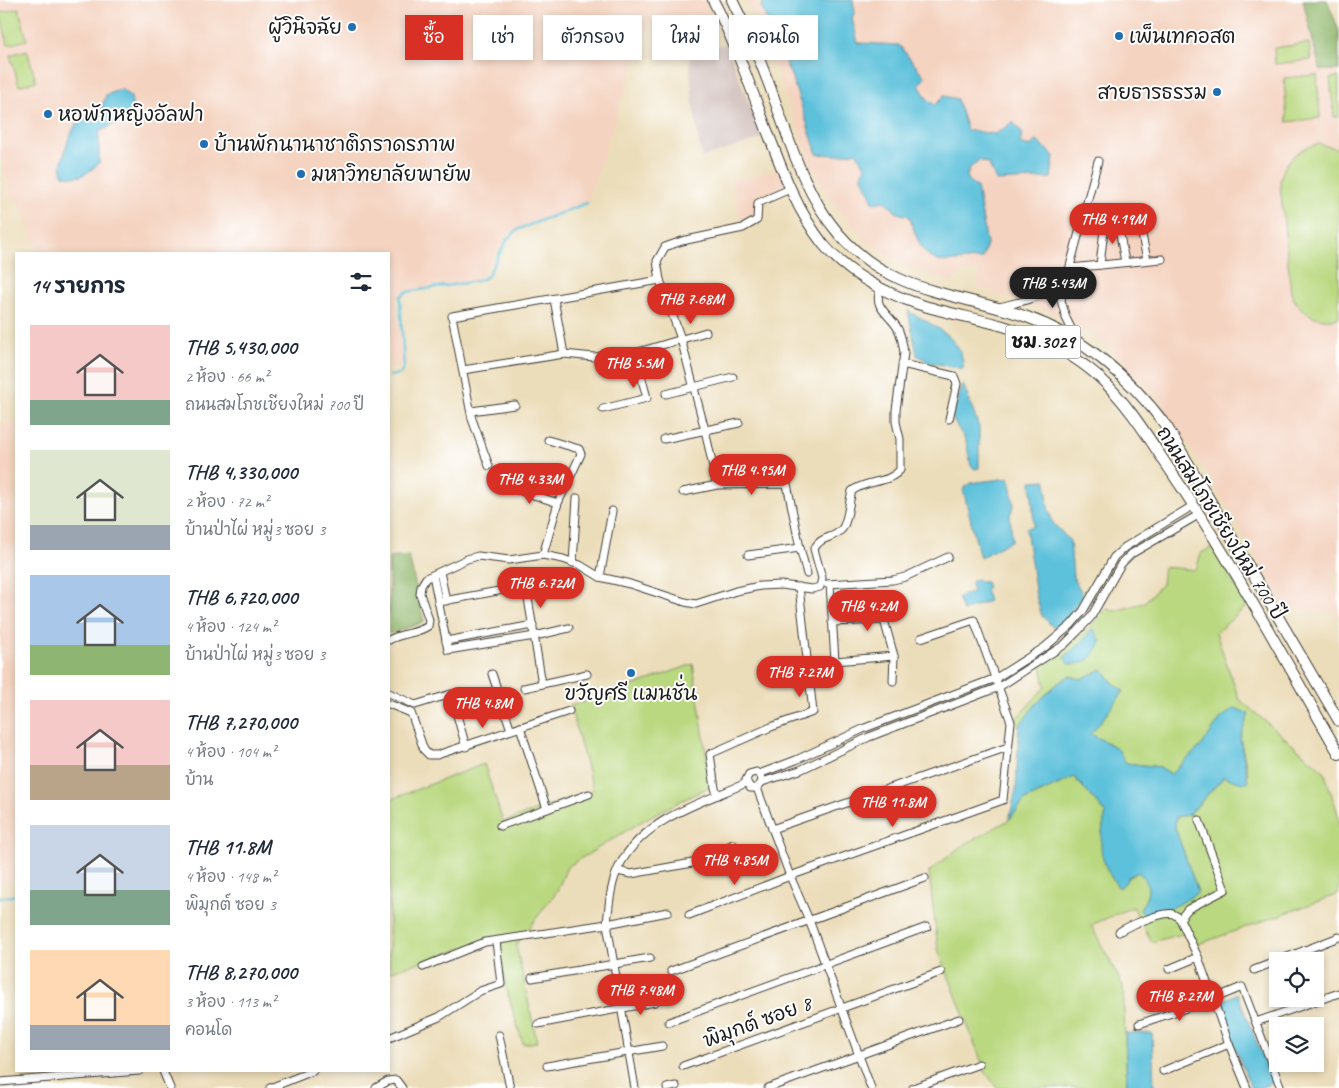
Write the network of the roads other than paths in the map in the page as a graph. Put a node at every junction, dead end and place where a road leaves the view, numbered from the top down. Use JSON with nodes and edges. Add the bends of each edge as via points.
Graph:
{"nodes":[{"id":1,"x":712,"y":0,"type":"edge"},
{"id":2,"x":732,"y":0,"type":"edge"},
{"id":3,"x":1098,"y":162,"type":"dead end"},
{"id":4,"x":790,"y":189,"type":"junction"},
{"id":5,"x":1138,"y":215,"type":"dead end"},
{"id":6,"x":1162,"y":259,"type":"dead end"},
{"id":7,"x":1147,"y":260,"type":"junction"},
{"id":8,"x":1124,"y":262,"type":"junction"},
{"id":9,"x":1100,"y":265,"type":"junction"},
{"id":10,"x":1070,"y":271,"type":"junction"},
{"id":11,"x":660,"y":280,"type":"junction"},
{"id":12,"x":881,"y":289,"type":"junction"},
{"id":13,"x":554,"y":299,"type":"junction"},
{"id":14,"x":996,"y":308,"type":"junction"},
{"id":15,"x":706,"y":332,"type":"dead end"},
{"id":16,"x":681,"y":339,"type":"junction"},
{"id":17,"x":1078,"y":342,"type":"junction"},
{"id":18,"x":635,"y":353,"type":"junction"},
{"id":19,"x":564,"y":354,"type":"junction"},
{"id":20,"x":902,"y":364,"type":"junction"},
{"id":21,"x":462,"y":370,"type":"junction"},
{"id":22,"x":732,"y":377,"type":"dead end"},
{"id":23,"x":692,"y":386,"type":"junction"},
{"id":24,"x":666,"y":394,"type":"dead end"},
{"id":25,"x":515,"y":405,"type":"dead end"},
{"id":26,"x":603,"y":409,"type":"dead end"},
{"id":27,"x":471,"y":411,"type":"junction"},
{"id":28,"x":949,"y":419,"type":"dead end"},
{"id":29,"x":739,"y":423,"type":"dead end"},
{"id":30,"x":705,"y":430,"type":"junction"},
{"id":31,"x":664,"y":439,"type":"dead end"},
{"id":32,"x":548,"y":440,"type":"dead end"},
{"id":33,"x":489,"y":466,"type":"dead end"},
{"id":34,"x":717,"y":485,"type":"junction"},
{"id":35,"x":509,"y":487,"type":"dead end"},
{"id":36,"x":683,"y":492,"type":"dead end"},
{"id":37,"x":577,"y":498,"type":"dead end"},
{"id":38,"x":558,"y":503,"type":"junction"},
{"id":39,"x":1194,"y":504,"type":"junction"},
{"id":40,"x":612,"y":511,"type":"dead end"},
{"id":41,"x":1200,"y":514,"type":"junction"},
{"id":42,"x":800,"y":548,"type":"junction"},
{"id":43,"x":543,"y":555,"type":"junction"},
{"id":44,"x":748,"y":556,"type":"dead end"},
{"id":45,"x":948,"y":557,"type":"dead end"},
{"id":46,"x":573,"y":563,"type":"junction"},
{"id":47,"x":440,"y":572,"type":"junction"},
{"id":48,"x":807,"y":574,"type":"dead end"},
{"id":49,"x":433,"y":575,"type":"junction"},
{"id":50,"x":600,"y":577,"type":"junction"},
{"id":51,"x":564,"y":579,"type":"dead end"},
{"id":52,"x":1100,"y":581,"type":"junction"},
{"id":53,"x":822,"y":583,"type":"junction"},
{"id":54,"x":830,"y":584,"type":"junction"},
{"id":55,"x":526,"y":586,"type":"junction"},
{"id":56,"x":1108,"y":586,"type":"junction"},
{"id":57,"x":799,"y":587,"type":"junction"},
{"id":58,"x":446,"y":601,"type":"junction"},
{"id":59,"x":438,"y":602,"type":"junction"},
{"id":60,"x":832,"y":622,"type":"junction"},
{"id":61,"x":533,"y":625,"type":"junction"},
{"id":62,"x":569,"y":628,"type":"dead end"},
{"id":63,"x":535,"y":636,"type":"junction"},
{"id":64,"x":920,"y":638,"type":"dead end"},
{"id":65,"x":390,"y":640,"type":"edge"},
{"id":66,"x":446,"y":641,"type":"junction"},
{"id":67,"x":894,"y":656,"type":"junction"},
{"id":68,"x":492,"y":674,"type":"dead end"},
{"id":69,"x":587,"y":674,"type":"dead end"},
{"id":70,"x":996,"y":678,"type":"junction"},
{"id":71,"x":893,"y":681,"type":"dead end"},
{"id":72,"x":542,"y":684,"type":"junction"},
{"id":73,"x":999,"y":686,"type":"junction"},
{"id":74,"x":524,"y":688,"type":"dead end"},
{"id":75,"x":390,"y":692,"type":"edge"},
{"id":76,"x":390,"y":704,"type":"edge"},
{"id":77,"x":913,"y":710,"type":"junction"},
{"id":78,"x":569,"y":711,"type":"dead end"},
{"id":79,"x":917,"y":719,"type":"junction"},
{"id":80,"x":1339,"y":721,"type":"edge"},
{"id":81,"x":520,"y":727,"type":"junction"},
{"id":82,"x":511,"y":730,"type":"junction"},
{"id":83,"x":836,"y":742,"type":"junction"},
{"id":84,"x":466,"y":746,"type":"junction"},
{"id":85,"x":1008,"y":747,"type":"junction"},
{"id":86,"x":840,"y":751,"type":"junction"},
{"id":87,"x":1339,"y":754,"type":"edge"},
{"id":88,"x":759,"y":774,"type":"junction"},
{"id":89,"x":746,"y":783,"type":"junction"},
{"id":90,"x":760,"y":785,"type":"junction"},
{"id":91,"x":588,"y":794,"type":"dead end"},
{"id":92,"x":718,"y":795,"type":"junction"},
{"id":93,"x":547,"y":809,"type":"junction"},
{"id":94,"x":1199,"y":820,"type":"dead end"},
{"id":95,"x":500,"y":826,"type":"dead end"},
{"id":96,"x":772,"y":829,"type":"junction"},
{"id":97,"x":733,"y":844,"type":"dead end"},
{"id":98,"x":618,"y":871,"type":"junction"},
{"id":99,"x":790,"y":876,"type":"junction"},
{"id":100,"x":925,"y":878,"type":"dead end"},
{"id":101,"x":668,"y":912,"type":"dead end"},
{"id":102,"x":689,"y":915,"type":"dead end"},
{"id":103,"x":1180,"y":919,"type":"junction"},
{"id":104,"x":809,"y":920,"type":"junction"},
{"id":105,"x":606,"y":924,"type":"junction"},
{"id":106,"x":927,"y":928,"type":"dead end"},
{"id":107,"x":1119,"y":932,"type":"dead end"},
{"id":108,"x":1339,"y":937,"type":"edge"},
{"id":109,"x":496,"y":941,"type":"junction"},
{"id":110,"x":1198,"y":957,"type":"junction"},
{"id":111,"x":650,"y":958,"type":"dead end"},
{"id":112,"x":825,"y":964,"type":"junction"},
{"id":113,"x":614,"y":965,"type":"junction"},
{"id":114,"x":423,"y":967,"type":"dead end"},
{"id":115,"x":1170,"y":969,"type":"dead end"},
{"id":116,"x":1254,"y":970,"type":"dead end"},
{"id":117,"x":671,"y":971,"type":"dead end"},
{"id":118,"x":941,"y":972,"type":"dead end"},
{"id":119,"x":532,"y":978,"type":"dead end"},
{"id":120,"x":1339,"y":993,"type":"edge"},
{"id":121,"x":1213,"y":999,"type":"junction"},
{"id":122,"x":655,"y":1002,"type":"dead end"},
{"id":123,"x":842,"y":1008,"type":"junction"},
{"id":124,"x":621,"y":1009,"type":"junction"},
{"id":125,"x":959,"y":1019,"type":"dead end"},
{"id":126,"x":670,"y":1022,"type":"dead end"},
{"id":127,"x":1256,"y":1022,"type":"junction"},
{"id":128,"x":538,"y":1024,"type":"dead end"},
{"id":129,"x":1139,"y":1024,"type":"dead end"},
{"id":130,"x":498,"y":1035,"type":"dead end"},
{"id":131,"x":390,"y":1038,"type":"edge"},
{"id":132,"x":1229,"y":1044,"type":"junction"},
{"id":133,"x":662,"y":1046,"type":"dead end"},
{"id":134,"x":629,"y":1052,"type":"junction"},
{"id":135,"x":859,"y":1055,"type":"junction"},
{"id":136,"x":979,"y":1064,"type":"dead end"},
{"id":137,"x":547,"y":1066,"type":"dead end"},
{"id":138,"x":684,"y":1066,"type":"dead end"},
{"id":139,"x":1163,"y":1071,"type":"dead end"},
{"id":140,"x":27,"y":1072,"type":"edge"},
{"id":141,"x":111,"y":1072,"type":"edge"},
{"id":142,"x":163,"y":1072,"type":"edge"},
{"id":143,"x":310,"y":1072,"type":"edge"},
{"id":144,"x":83,"y":1073,"type":"edge"},
{"id":145,"x":28,"y":1079,"type":"junction"},
{"id":146,"x":0,"y":1082,"type":"edge"},
{"id":147,"x":676,"y":1086,"type":"dead end"},
{"id":148,"x":170,"y":1088,"type":"edge"},
{"id":149,"x":270,"y":1088,"type":"edge"},
{"id":150,"x":376,"y":1088,"type":"edge"},
{"id":151,"x":402,"y":1088,"type":"edge"},
{"id":152,"x":510,"y":1088,"type":"edge"},
{"id":153,"x":635,"y":1088,"type":"edge"},
{"id":154,"x":667,"y":1088,"type":"edge"},
{"id":155,"x":768,"y":1088,"type":"edge"},
{"id":156,"x":871,"y":1088,"type":"edge"},
{"id":157,"x":913,"y":1088,"type":"edge"},
{"id":158,"x":1247,"y":1088,"type":"edge"},
{"id":159,"x":1281,"y":1088,"type":"edge"}],
"edges":[{"from":1,"to":4,"type":"main road","name":"ถนนสมโภชเชียงใหม่ 700 ปี","number":"ชม.3029","via":[[753,92]]},
{"from":2,"to":14,"type":"main road","name":"ถนนสมโภชเชียงใหม่ 700 ปี","number":"ชม.3029","via":[[814,198],[838,233],[864,259],[887,274],[932,292]]},
{"from":3,"to":10,"type":"street"},
{"from":4,"to":11,"type":"street","via":[[758,204],[757,220],[743,228],[665,246],[657,261]]},
{"from":4,"to":12,"type":"main road","name":"ถนนสมโภชเชียงใหม่ 700 ปี","number":"ชม.3029","via":[[824,245],[851,270]]},
{"from":5,"to":7,"type":"street"},
{"from":6,"to":7,"type":"street"},
{"from":7,"to":8,"type":"street"},
{"from":8,"to":9,"type":"street"},
{"from":8,"to":9,"type":"street","via":[[1116,213],[1106,212]]},
{"from":9,"to":10,"type":"street"},
{"from":10,"to":14,"type":"street","via":[[1056,287],[1033,299]]},
{"from":10,"to":17,"type":"street","via":[[1062,300],[1066,318]]},
{"from":11,"to":13,"type":"street"},
{"from":11,"to":16,"type":"street"},
{"from":12,"to":20,"type":"street","via":[[878,303],[901,335]]},
{"from":12,"to":39,"type":"main road","name":"ถนนสมโภชเชียงใหม่ 700 ปี","number":"ชม.3029","via":[[917,303],[1005,326],[1076,359],[1124,403]]},
{"from":13,"to":19,"type":"street"},
{"from":13,"to":21,"type":"street","via":[[452,316]]},
{"from":14,"to":17,"type":"main road","name":"ถนนสมโภชเชียงใหม่ 700 ปี","number":"ชม.3029","via":[[1029,318]]},
{"from":15,"to":16,"type":"street"},
{"from":16,"to":18,"type":"street"},
{"from":16,"to":23,"type":"street"},
{"from":17,"to":80,"type":"main road","name":"ถนนสมโภชเชียงใหม่ 700 ปี","number":"ชม.3029","via":[[1116,368],[1168,428]]},
{"from":18,"to":19,"type":"street","via":[[594,357]]},
{"from":18,"to":26,"type":"street","via":[[647,398]]},
{"from":19,"to":21,"type":"street"},
{"from":20,"to":28,"type":"street","via":[[954,376],[957,384]]},
{"from":20,"to":53,"type":"street","via":[[896,410],[900,470],[895,476],[863,484],[852,491],[844,527],[820,540],[814,549]]},
{"from":21,"to":27,"type":"street"},
{"from":22,"to":23,"type":"street"},
{"from":23,"to":24,"type":"street"},
{"from":23,"to":30,"type":"street"},
{"from":25,"to":27,"type":"street"},
{"from":27,"to":33,"type":"street"},
{"from":29,"to":30,"type":"street"},
{"from":30,"to":31,"type":"street"},
{"from":30,"to":34,"type":"street"},
{"from":32,"to":38,"type":"street","via":[[581,450]]},
{"from":34,"to":36,"type":"street"},
{"from":34,"to":42,"type":"street","via":[[787,484]]},
{"from":35,"to":38,"type":"street"},
{"from":37,"to":46,"type":"street"},
{"from":38,"to":43,"type":"street"},
{"from":39,"to":41,"type":"main road","name":"ถนนสมโภชเชียงใหม่ 700 ปี","number":"ชม.3029"},
{"from":39,"to":52,"type":"street","via":[[1125,547],[1114,557]]},
{"from":40,"to":50,"type":"street"},
{"from":41,"to":56,"type":"street","via":[[1131,554]]},
{"from":41,"to":87,"type":"main road","name":"ถนนสมโภชเชียงใหม่ 700 ปี","number":"ชม.3029"},
{"from":42,"to":44,"type":"street"},
{"from":42,"to":48,"type":"street"},
{"from":43,"to":46,"type":"street"},
{"from":43,"to":47,"type":"street","via":[[509,560],[478,556]]},
{"from":45,"to":54,"type":"street","via":[[893,580]]},
{"from":46,"to":50,"type":"street"},
{"from":47,"to":49,"type":"street"},
{"from":47,"to":58,"type":"street"},
{"from":49,"to":59,"type":"street"},
{"from":49,"to":65,"type":"street","via":[[426,578],[420,594],[428,626]]},
{"from":50,"to":57,"type":"street","via":[[696,604],[760,586],[781,584]]},
{"from":51,"to":55,"type":"street"},
{"from":52,"to":56,"type":"street"},
{"from":52,"to":70,"type":"street","via":[[1083,611],[1058,638]]},
{"from":53,"to":54,"type":"street"},
{"from":53,"to":57,"type":"street","via":[[816,589]]},
{"from":54,"to":60,"type":"street"},
{"from":55,"to":58,"type":"street"},
{"from":55,"to":61,"type":"street"},
{"from":56,"to":73,"type":"street","via":[[1091,617],[1064,645]]},
{"from":57,"to":92,"type":"street","via":[[812,712],[710,754]]},
{"from":58,"to":59,"type":"street"},
{"from":59,"to":66,"type":"street"},
{"from":60,"to":67,"type":"street","via":[[884,620]]},
{"from":60,"to":67,"type":"street","via":[[835,661]]},
{"from":61,"to":63,"type":"street"},
{"from":61,"to":66,"type":"street"},
{"from":62,"to":63,"type":"street"},
{"from":63,"to":66,"type":"street","via":[[448,650]]},
{"from":63,"to":72,"type":"street"},
{"from":64,"to":70,"type":"street","via":[[974,620]]},
{"from":67,"to":71,"type":"street"},
{"from":68,"to":82,"type":"street"},
{"from":69,"to":72,"type":"street"},
{"from":70,"to":73,"type":"street"},
{"from":70,"to":77,"type":"street"},
{"from":72,"to":74,"type":"street"},
{"from":73,"to":79,"type":"street"},
{"from":73,"to":85,"type":"street","via":[[1011,722]]},
{"from":75,"to":84,"type":"street","via":[[415,705],[451,694]]},
{"from":76,"to":84,"type":"street","via":[[411,714],[424,750],[429,755]]},
{"from":77,"to":79,"type":"street"},
{"from":77,"to":83,"type":"street"},
{"from":78,"to":81,"type":"street"},
{"from":79,"to":86,"type":"street"},
{"from":81,"to":82,"type":"street"},
{"from":81,"to":93,"type":"street"},
{"from":82,"to":84,"type":"street"},
{"from":83,"to":86,"type":"street"},
{"from":83,"to":88,"type":"street"},
{"from":85,"to":96,"type":"street"},
{"from":85,"to":99,"type":"street","via":[[1003,800]]},
{"from":86,"to":90,"type":"street"},
{"from":88,"to":89,"type":"street","via":[[750,774]]},
{"from":88,"to":90,"type":"street","via":[[762,777]]},
{"from":89,"to":90,"type":"street","via":[[750,788]]},
{"from":89,"to":92,"type":"street"},
{"from":90,"to":96,"type":"street"},
{"from":91,"to":93,"type":"street"},
{"from":92,"to":98,"type":"street","via":[[656,825],[631,848]]},
{"from":93,"to":95,"type":"street"},
{"from":94,"to":103,"type":"street","via":[[1225,890],[1188,909]]},
{"from":96,"to":99,"type":"street"},
{"from":97,"to":98,"type":"street","via":[[698,862],[631,874]]},
{"from":98,"to":105,"type":"street"},
{"from":99,"to":102,"type":"street"},
{"from":99,"to":104,"type":"street"},
{"from":100,"to":104,"type":"street"},
{"from":101,"to":105,"type":"street"},
{"from":103,"to":107,"type":"street","via":[[1170,914],[1144,920]]},
{"from":103,"to":110,"type":"street"},
{"from":104,"to":112,"type":"street"},
{"from":104,"to":117,"type":"street"},
{"from":105,"to":109,"type":"street"},
{"from":105,"to":113,"type":"street"},
{"from":106,"to":112,"type":"street"},
{"from":108,"to":116,"type":"street"},
{"from":109,"to":114,"type":"street","via":[[485,942]]},
{"from":109,"to":131,"type":"street","via":[[502,984],[480,991],[439,1018]]},
{"from":110,"to":115,"type":"street"},
{"from":110,"to":121,"type":"street"},
{"from":111,"to":113,"type":"street"},
{"from":112,"to":123,"type":"street"},
{"from":112,"to":126,"type":"street"},
{"from":113,"to":119,"type":"street"},
{"from":113,"to":124,"type":"street"},
{"from":118,"to":123,"type":"street","name":"พิมุกต์ ซอย 8"},
{"from":120,"to":127,"type":"street"},
{"from":121,"to":127,"type":"street","via":[[1242,987]]},
{"from":121,"to":129,"type":"street"},
{"from":121,"to":132,"type":"street"},
{"from":122,"to":124,"type":"street"},
{"from":123,"to":135,"type":"street"},
{"from":123,"to":138,"type":"street","name":"พิมุกต์ ซอย 8"},
{"from":124,"to":128,"type":"street"},
{"from":124,"to":134,"type":"street"},
{"from":125,"to":135,"type":"street"},
{"from":127,"to":159,"type":"street"},
{"from":130,"to":152,"type":"street"},
{"from":132,"to":139,"type":"street"},
{"from":132,"to":158,"type":"street"},
{"from":133,"to":134,"type":"street"},
{"from":134,"to":137,"type":"street"},
{"from":134,"to":153,"type":"street"},
{"from":135,"to":155,"type":"street"},
{"from":135,"to":156,"type":"street"},
{"from":136,"to":157,"type":"street"},
{"from":140,"to":145,"type":"street"},
{"from":141,"to":144,"type":"street"},
{"from":142,"to":148,"type":"street"},
{"from":143,"to":149,"type":"street"},
{"from":144,"to":145,"type":"street"},
{"from":145,"to":146,"type":"street"},
{"from":147,"to":154,"type":"street"},
{"from":150,"to":151,"type":"street","via":[[392,1079]]}]}
